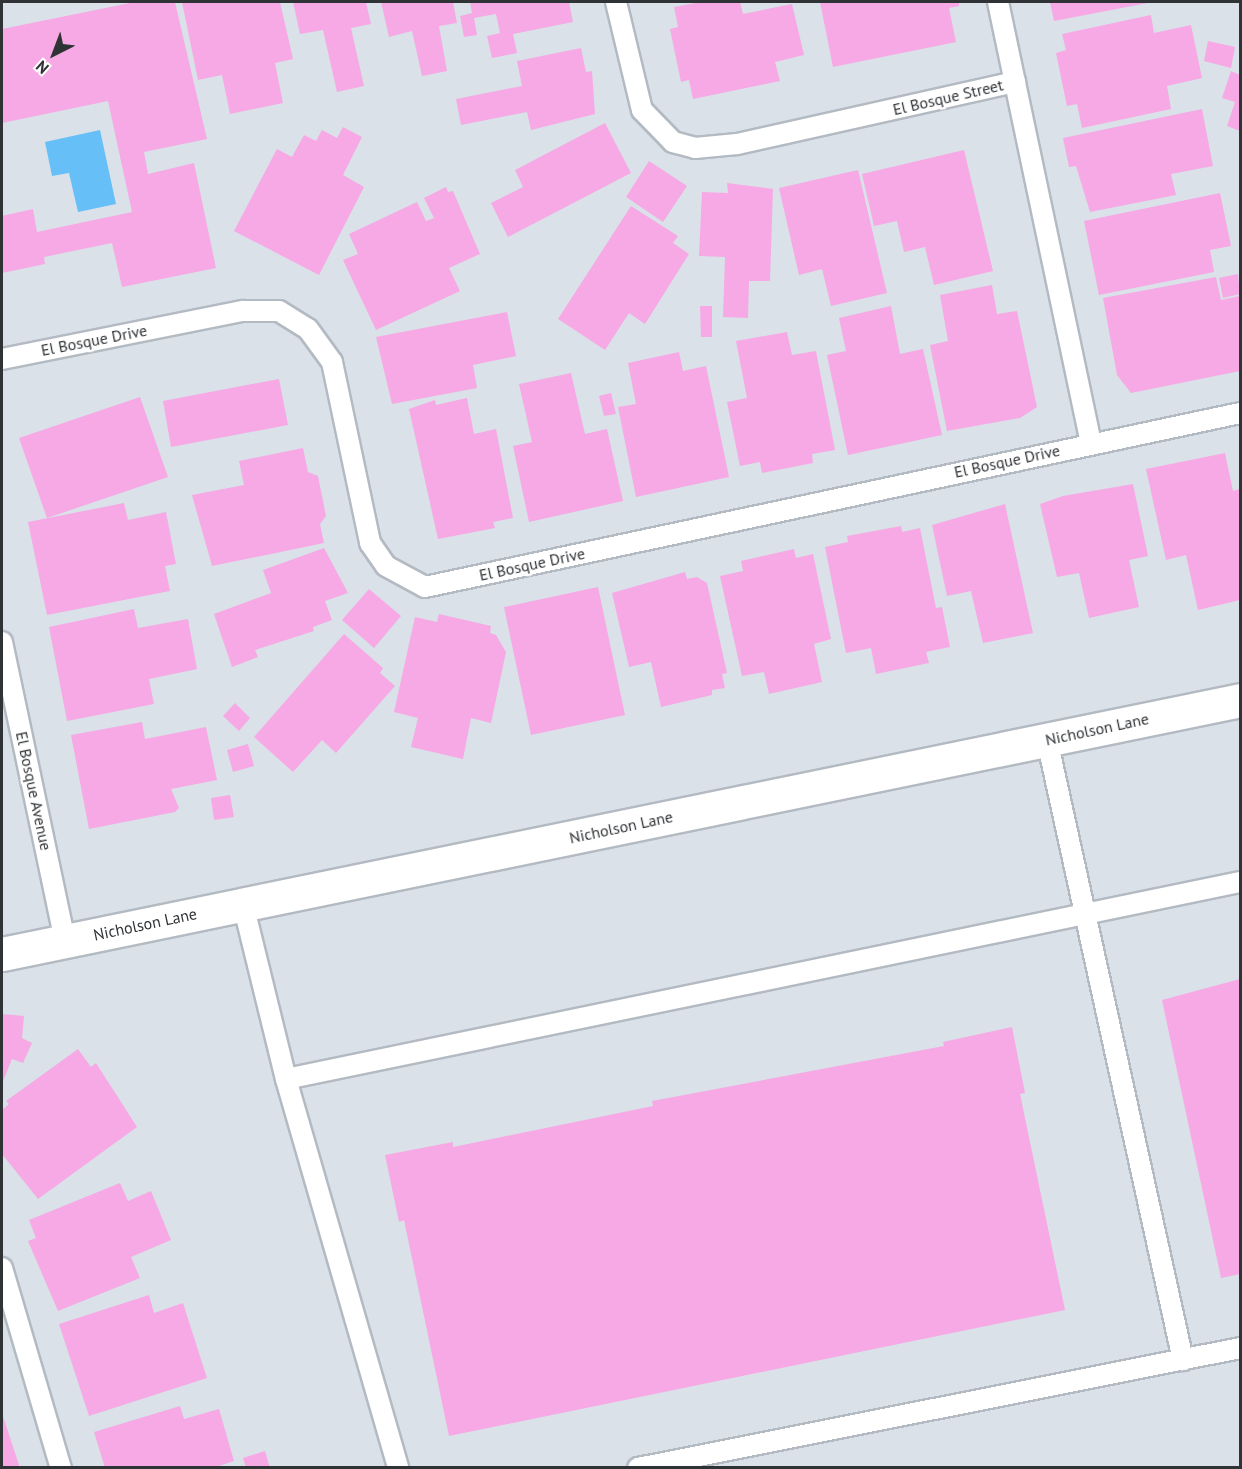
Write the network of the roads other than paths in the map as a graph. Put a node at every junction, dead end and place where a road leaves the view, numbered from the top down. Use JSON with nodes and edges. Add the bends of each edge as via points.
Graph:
{"nodes":[{"id":1,"x":616,"y":2,"type":"edge"},
{"id":2,"x":998,"y":2,"type":"edge"},
{"id":3,"x":1015,"y":82,"type":"junction"},
{"id":4,"x":2,"y":359,"type":"edge"},
{"id":5,"x":1240,"y":413,"type":"edge"},
{"id":6,"x":1091,"y":443,"type":"junction"},
{"id":7,"x":2,"y":642,"type":"edge"},
{"id":8,"x":1240,"y":700,"type":"edge"},
{"id":9,"x":1047,"y":740,"type":"junction"},
{"id":10,"x":1240,"y":882,"type":"edge"},
{"id":11,"x":243,"y":904,"type":"junction"},
{"id":12,"x":1085,"y":914,"type":"junction"},
{"id":13,"x":65,"y":941,"type":"junction"},
{"id":14,"x":2,"y":954,"type":"edge"},
{"id":15,"x":286,"y":1079,"type":"junction"},
{"id":16,"x":2,"y":1268,"type":"edge"},
{"id":17,"x":1240,"y":1348,"type":"edge"},
{"id":18,"x":1183,"y":1360,"type":"junction"},
{"id":19,"x":61,"y":1467,"type":"edge"},
{"id":20,"x":398,"y":1467,"type":"edge"},
{"id":21,"x":638,"y":1467,"type":"edge"}],
"edges":[{"from":1,"to":3,"type":"lane","name":"El Bosque Street","via":[[642,110],[673,142],[695,148],[737,144]]},
{"from":2,"to":3,"type":"lane"},
{"from":3,"to":6,"type":"lane","name":"El Bosque Street"},
{"from":4,"to":6,"type":"lane","name":"El Bosque Drive","via":[[243,310],[279,311],[308,329],[332,362],[370,543],[386,566],[425,587]]},
{"from":5,"to":6,"type":"lane","name":"El Bosque Drive"},
{"from":7,"to":13,"type":"lane","name":"El Bosque Avenue"},
{"from":8,"to":9,"type":"street","name":"Nicholson Lane"},
{"from":9,"to":11,"type":"street","name":"Nicholson Lane"},
{"from":9,"to":12,"type":"lane"},
{"from":10,"to":12,"type":"lane"},
{"from":11,"to":13,"type":"street","name":"Nicholson Lane"},
{"from":11,"to":15,"type":"lane"},
{"from":12,"to":15,"type":"lane"},
{"from":12,"to":18,"type":"lane"},
{"from":13,"to":14,"type":"street","name":"Nicholson Lane"},
{"from":15,"to":20,"type":"lane"},
{"from":16,"to":19,"type":"lane"},
{"from":17,"to":18,"type":"lane"},
{"from":18,"to":21,"type":"lane"}]}
